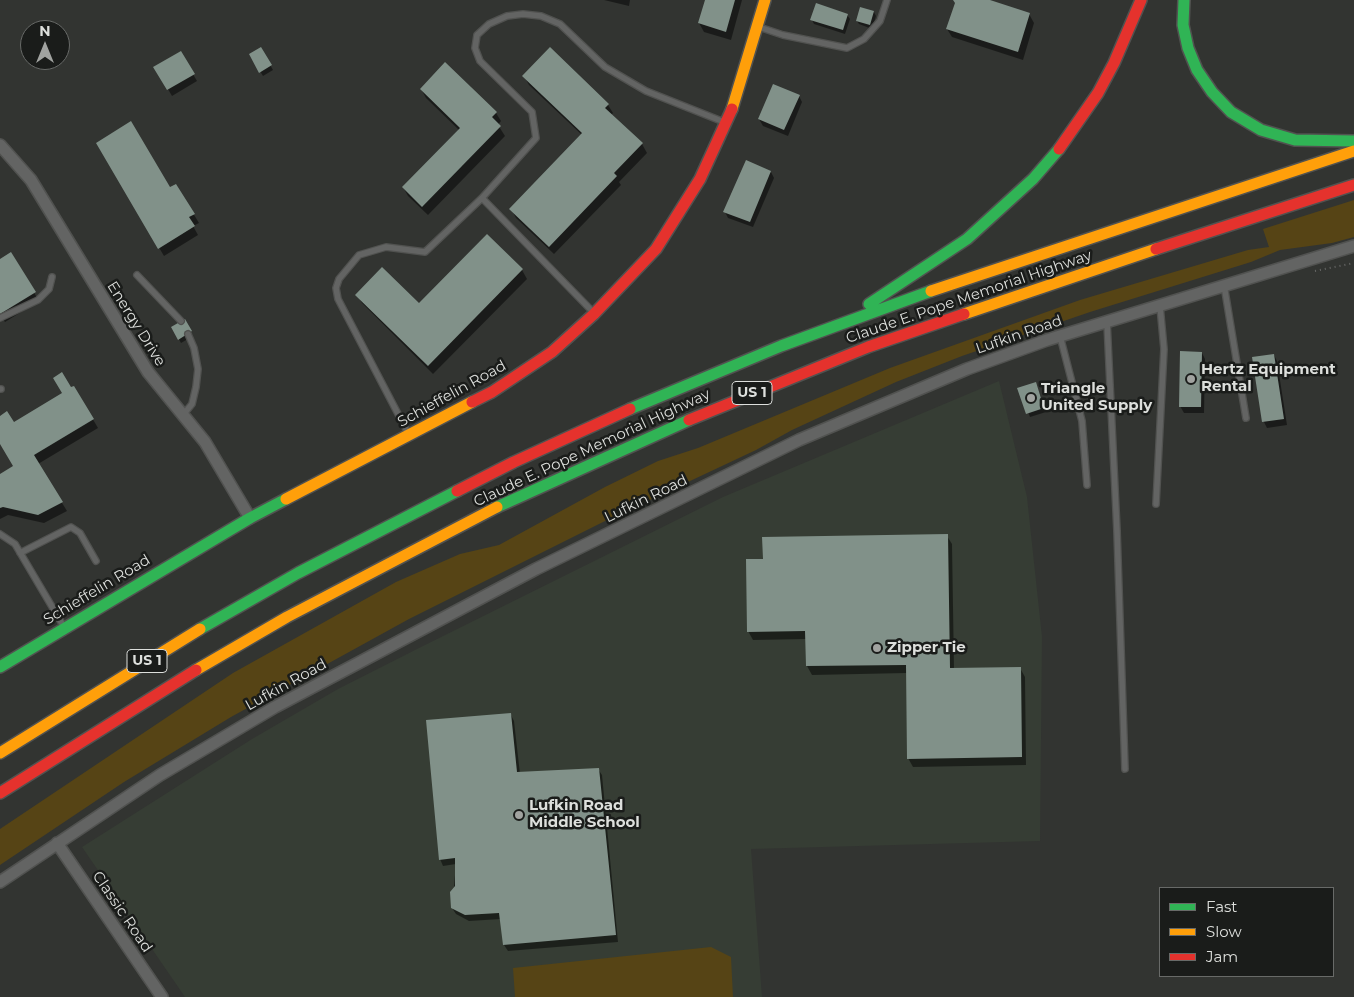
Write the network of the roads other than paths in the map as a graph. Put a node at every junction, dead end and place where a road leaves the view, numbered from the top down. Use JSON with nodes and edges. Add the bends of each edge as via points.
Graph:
{"nodes":[{"id":1,"x":765,"y":0,"type":"edge"},
{"id":2,"x":887,"y":0,"type":"edge"},
{"id":3,"x":1141,"y":0,"type":"edge"},
{"id":4,"x":1184,"y":0,"type":"edge"},
{"id":5,"x":758,"y":27,"type":"junction"},
{"id":6,"x":726,"y":123,"type":"junction"},
{"id":7,"x":1354,"y":141,"type":"edge"},
{"id":8,"x":0,"y":146,"type":"edge"},
{"id":9,"x":1354,"y":151,"type":"edge"},
{"id":10,"x":1354,"y":185,"type":"edge"},
{"id":11,"x":482,"y":198,"type":"junction"},
{"id":12,"x":1354,"y":246,"type":"edge"},
{"id":13,"x":137,"y":275,"type":"dead end"},
{"id":14,"x":52,"y":277,"type":"dead end"},
{"id":15,"x":1224,"y":285,"type":"junction"},
{"id":16,"x":1160,"y":306,"type":"junction"},
{"id":17,"x":594,"y":314,"type":"junction"},
{"id":18,"x":0,"y":318,"type":"edge"},
{"id":19,"x":181,"y":321,"type":"dead end"},
{"id":20,"x":842,"y":322,"type":"junction"},
{"id":21,"x":1107,"y":322,"type":"junction"},
{"id":22,"x":188,"y":334,"type":"dead end"},
{"id":23,"x":1060,"y":336,"type":"junction"},
{"id":24,"x":183,"y":415,"type":"junction"},
{"id":25,"x":1246,"y":418,"type":"dead end"},
{"id":26,"x":409,"y":435,"type":"junction"},
{"id":27,"x":1087,"y":485,"type":"dead end"},
{"id":28,"x":1156,"y":504,"type":"dead end"},
{"id":29,"x":250,"y":518,"type":"junction"},
{"id":30,"x":0,"y":534,"type":"edge"},
{"id":31,"x":20,"y":553,"type":"junction"},
{"id":32,"x":96,"y":561,"type":"dead end"},
{"id":33,"x":64,"y":628,"type":"junction"},
{"id":34,"x":0,"y":667,"type":"edge"},
{"id":35,"x":0,"y":754,"type":"edge"},
{"id":36,"x":1124,"y":769,"type":"dead end"},
{"id":37,"x":0,"y":793,"type":"edge"},
{"id":38,"x":56,"y":843,"type":"junction"},
{"id":39,"x":0,"y":882,"type":"edge"},
{"id":40,"x":162,"y":997,"type":"edge"}],
"edges":[{"from":1,"to":5,"type":"main road","name":"Schieffelin Road"},
{"from":2,"to":5,"type":"lane","via":[[880,21],[864,39],[847,48]]},
{"from":3,"to":20,"type":"main road","via":[[1098,93],[1060,148],[1033,179],[967,240]]},
{"from":4,"to":7,"type":"main road","via":[[1183,25],[1191,56],[1212,92],[1231,112],[1261,130],[1294,140]]},
{"from":5,"to":6,"type":"main road","name":"Schieffelin Road"},
{"from":6,"to":11,"type":"lane","via":[[646,91],[605,67],[560,24],[541,16],[507,16],[489,24],[477,35],[475,48],[480,61],[532,112],[536,138]]},
{"from":6,"to":17,"type":"main road","name":"Schieffelin Road","via":[[700,179],[656,248]]},
{"from":8,"to":24,"type":"street","name":"Energy Drive","via":[[30,180],[148,372]]},
{"from":9,"to":20,"type":"main road","name":"Claude E. Pope Memorial Highway","number":"US 1"},
{"from":10,"to":37,"type":"main road","name":"Claude E. Pope Memorial Highway","number":"US 1","via":[[868,347],[622,449],[491,510],[287,617],[184,677]]},
{"from":11,"to":17,"type":"lane"},
{"from":11,"to":26,"type":"lane","via":[[425,252],[386,247],[359,255],[339,279],[336,288],[338,299]]},
{"from":12,"to":15,"type":"street","name":"Lufkin Road"},
{"from":13,"to":19,"type":"lane"},
{"from":14,"to":18,"type":"lane","via":[[49,289],[38,300]]},
{"from":15,"to":16,"type":"street","name":"Lufkin Road"},
{"from":15,"to":25,"type":"lane"},
{"from":16,"to":21,"type":"street","name":"Lufkin Road"},
{"from":16,"to":28,"type":"lane","via":[[1164,349]]},
{"from":17,"to":26,"type":"main road","name":"Schieffelin Road","via":[[552,352],[492,392]]},
{"from":20,"to":35,"type":"main road","name":"Claude E. Pope Memorial Highway","number":"US 1","via":[[646,402],[416,511],[164,650]]},
{"from":21,"to":23,"type":"street","name":"Lufkin Road"},
{"from":21,"to":36,"type":"lane"},
{"from":22,"to":24,"type":"lane","via":[[198,369],[192,404]]},
{"from":23,"to":27,"type":"lane","via":[[1082,421]]},
{"from":23,"to":38,"type":"street","name":"Lufkin Road","via":[[967,369],[799,440],[536,569],[275,707],[160,775]]},
{"from":24,"to":29,"type":"street","name":"Energy Drive","via":[[205,442]]},
{"from":26,"to":29,"type":"main road","name":"Schieffelin Road"},
{"from":29,"to":33,"type":"main road","name":"Schieffelin Road"},
{"from":30,"to":31,"type":"lane","via":[[15,544]]},
{"from":31,"to":32,"type":"lane","via":[[71,527],[80,533]]},
{"from":31,"to":33,"type":"lane"},
{"from":33,"to":34,"type":"main road","name":"Schieffelin Road"},
{"from":38,"to":39,"type":"street","name":"Lufkin Road"},
{"from":38,"to":40,"type":"street","name":"Classic Road"}]}
